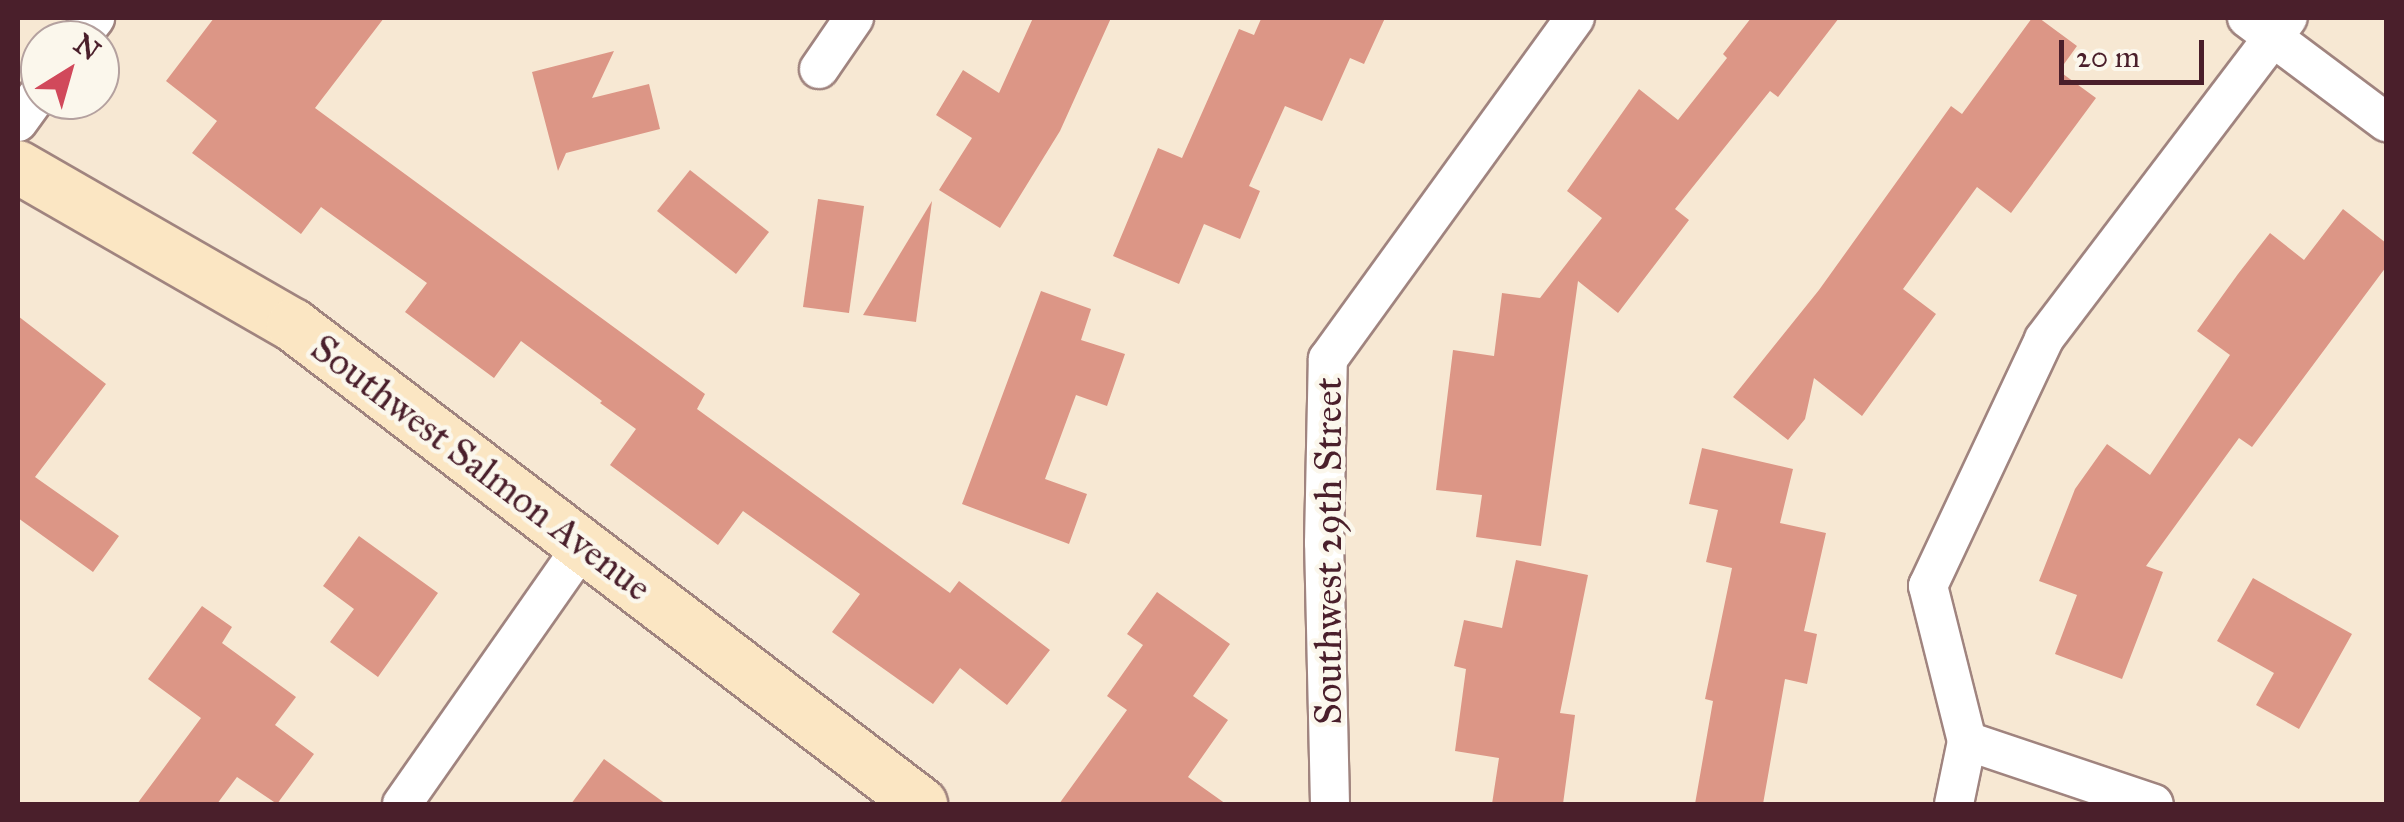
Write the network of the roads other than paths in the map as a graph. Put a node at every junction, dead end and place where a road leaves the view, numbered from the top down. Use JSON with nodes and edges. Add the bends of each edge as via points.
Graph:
{"nodes":[{"id":1,"x":854,"y":18,"type":"edge"},
{"id":2,"x":1575,"y":18,"type":"edge"},
{"id":3,"x":2270,"y":24,"type":"edge"},
{"id":4,"x":819,"y":69,"type":"dead end"},
{"id":5,"x":2386,"y":122,"type":"edge"},
{"id":6,"x":18,"y":167,"type":"edge"},
{"id":7,"x":584,"y":544,"type":"junction"},
{"id":8,"x":1967,"y":741,"type":"junction"},
{"id":9,"x":402,"y":804,"type":"edge"},
{"id":10,"x":921,"y":804,"type":"edge"},
{"id":11,"x":1330,"y":804,"type":"edge"},
{"id":12,"x":1954,"y":804,"type":"edge"},
{"id":13,"x":2154,"y":804,"type":"edge"}],
"edges":[{"from":1,"to":4,"type":"street"},
{"from":2,"to":11,"type":"street","name":"Southwest 29th Street","via":[[1328,360]]},
{"from":3,"to":5,"type":"street"},
{"from":3,"to":8,"type":"street","via":[[2044,339],[1928,586]]},
{"from":6,"to":7,"type":"street","name":"Southwest Salmon Avenue","via":[[293,325]]},
{"from":7,"to":9,"type":"street"},
{"from":7,"to":10,"type":"street","name":"Southwest Salmon Avenue"},
{"from":8,"to":12,"type":"street"},
{"from":8,"to":13,"type":"street"}]}
